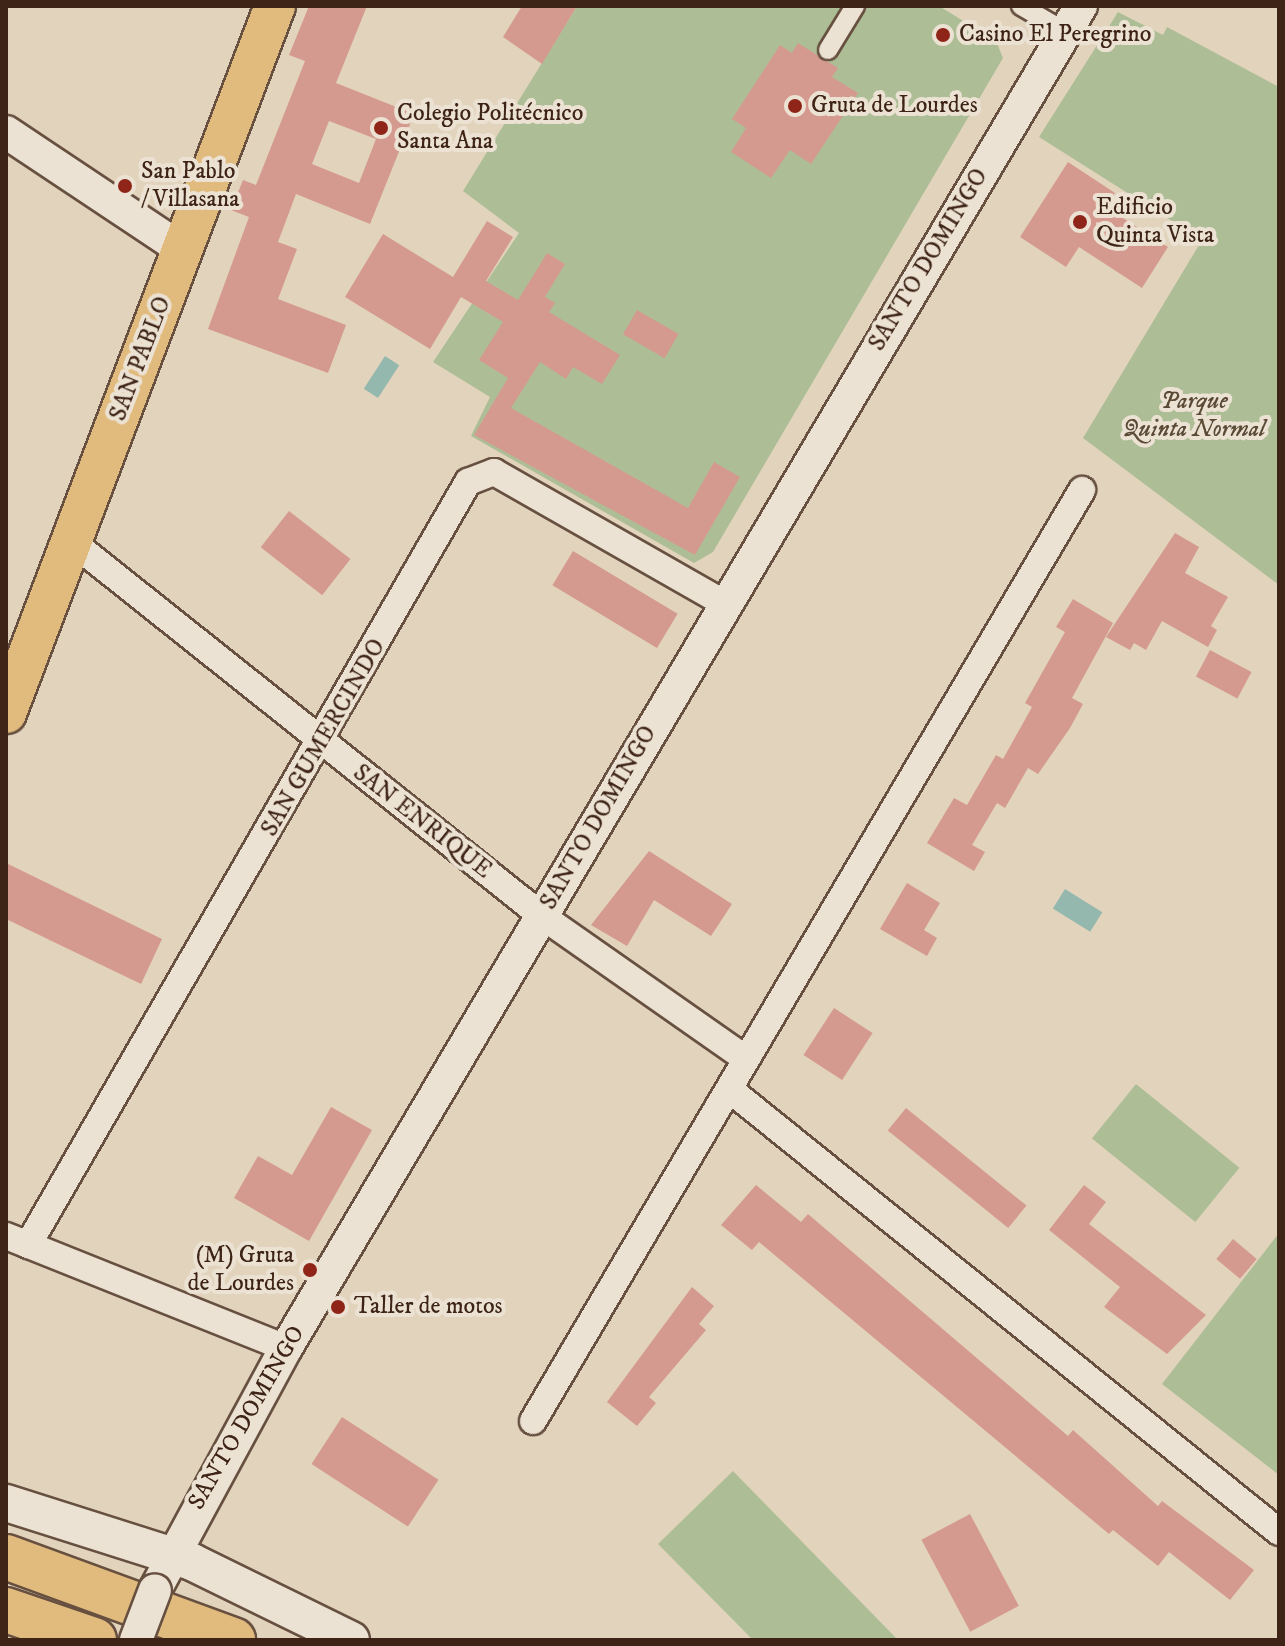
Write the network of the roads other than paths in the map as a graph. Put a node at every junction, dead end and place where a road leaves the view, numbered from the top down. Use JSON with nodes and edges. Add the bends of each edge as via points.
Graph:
{"nodes":[{"id":1,"x":275,"y":6,"type":"edge"},
{"id":2,"x":855,"y":6,"type":"edge"},
{"id":3,"x":1021,"y":6,"type":"edge"},
{"id":4,"x":1073,"y":19,"type":"edge"},
{"id":5,"x":828,"y":50,"type":"dead end"},
{"id":6,"x":6,"y":132,"type":"edge"},
{"id":7,"x":183,"y":250,"type":"junction"},
{"id":8,"x":1082,"y":490,"type":"dead end"},
{"id":9,"x":71,"y":541,"type":"junction"},
{"id":10,"x":724,"y":603,"type":"junction"},
{"id":11,"x":17,"y":647,"type":"edge"},
{"id":12,"x":6,"y":713,"type":"edge"},
{"id":13,"x":322,"y":744,"type":"junction"},
{"id":14,"x":542,"y":916,"type":"junction"},
{"id":15,"x":746,"y":1059,"type":"junction"},
{"id":16,"x":729,"y":1089,"type":"junction"},
{"id":17,"x":17,"y":1240,"type":"edge"},
{"id":18,"x":286,"y":1348,"type":"junction"},
{"id":19,"x":533,"y":1421,"type":"dead end"},
{"id":20,"x":6,"y":1503,"type":"edge"},
{"id":21,"x":1279,"y":1532,"type":"edge"},
{"id":22,"x":171,"y":1554,"type":"junction"},
{"id":23,"x":6,"y":1557,"type":"edge"},
{"id":24,"x":6,"y":1610,"type":"edge"},
{"id":25,"x":94,"y":1640,"type":"edge"},
{"id":26,"x":136,"y":1640,"type":"edge"},
{"id":27,"x":233,"y":1640,"type":"edge"},
{"id":28,"x":351,"y":1640,"type":"edge"}],
"edges":[{"from":1,"to":7,"type":"main road","name":"SAN PABLO"},
{"from":2,"to":5,"type":"street"},
{"from":3,"to":4,"type":"street"},
{"from":4,"to":10,"type":"street","name":"SANTO DOMINGO"},
{"from":6,"to":7,"type":"street"},
{"from":7,"to":9,"type":"main road","name":"SAN PABLO"},
{"from":8,"to":15,"type":"street"},
{"from":9,"to":11,"type":"main road","name":"SAN PABLO"},
{"from":9,"to":13,"type":"street","name":"SAN ENRIQUE"},
{"from":10,"to":13,"type":"street","name":"SAN GUMERCINDO","via":[[494,472],[480,474],[468,482]]},
{"from":10,"to":14,"type":"street","name":"SANTO DOMINGO"},
{"from":11,"to":12,"type":"main road","name":"SAN PABLO"},
{"from":13,"to":14,"type":"street","name":"SAN ENRIQUE"},
{"from":13,"to":17,"type":"street","name":"SAN GUMERCINDO"},
{"from":14,"to":15,"type":"street","name":"SAN ENRIQUE"},
{"from":14,"to":18,"type":"street","name":"SANTO DOMINGO"},
{"from":15,"to":16,"type":"street"},
{"from":16,"to":19,"type":"street"},
{"from":16,"to":21,"type":"street"},
{"from":17,"to":18,"type":"street"},
{"from":18,"to":22,"type":"street","name":"SANTO DOMINGO"},
{"from":20,"to":22,"type":"main road"},
{"from":22,"to":26,"type":"street","name":"SANTO DOMINGO","bridge":true},
{"from":22,"to":28,"type":"main road"},
{"from":23,"to":27,"type":"highway"},
{"from":24,"to":25,"type":"highway"}]}
